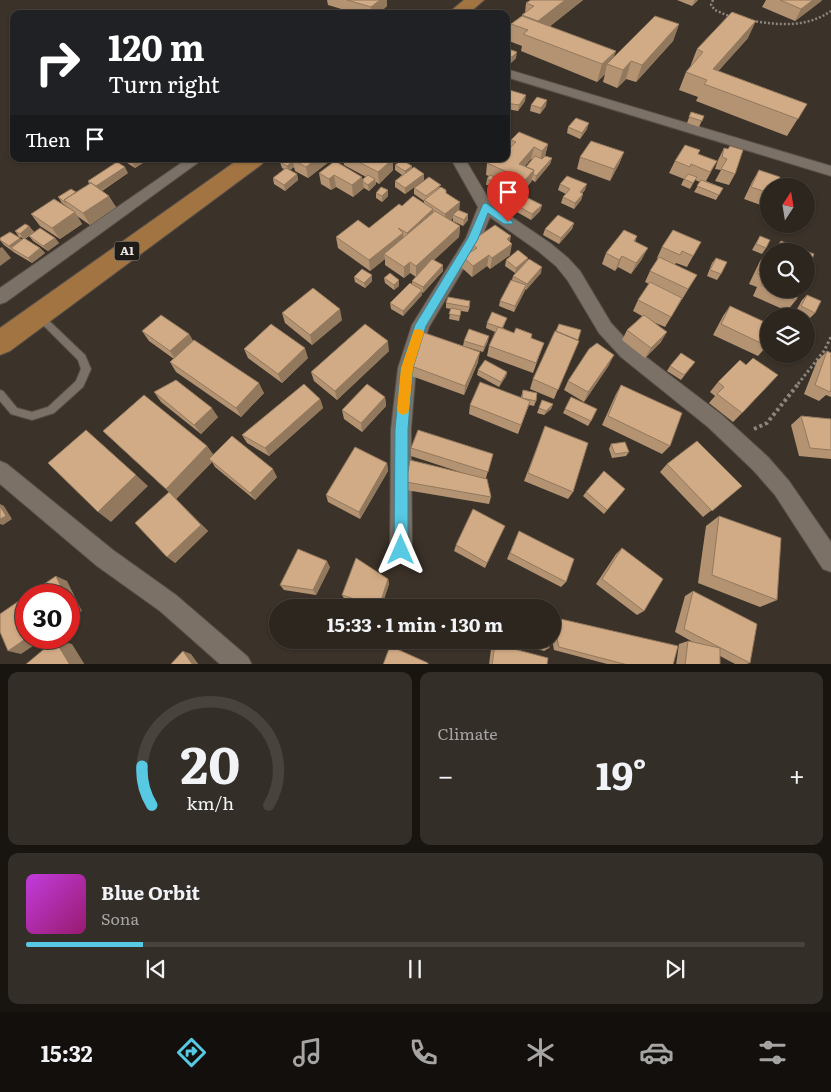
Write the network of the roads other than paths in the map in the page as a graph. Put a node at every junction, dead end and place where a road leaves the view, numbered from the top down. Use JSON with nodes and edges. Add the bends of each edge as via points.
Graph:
{"nodes":[{"id":1,"x":476,"y":0,"type":"edge"},
{"id":2,"x":462,"y":10,"type":"edge"},
{"id":3,"x":510,"y":74,"type":"edge"},
{"id":4,"x":192,"y":162,"type":"edge"},
{"id":5,"x":250,"y":162,"type":"edge"},
{"id":6,"x":460,"y":162,"type":"edge"},
{"id":7,"x":831,"y":171,"type":"edge"},
{"id":8,"x":486,"y":206,"type":"junction"},
{"id":9,"x":0,"y":297,"type":"edge"},
{"id":10,"x":39,"y":315,"type":"junction"},
{"id":11,"x":0,"y":343,"type":"edge"},
{"id":12,"x":0,"y":394,"type":"edge"},
{"id":13,"x":0,"y":471,"type":"edge"},
{"id":14,"x":822,"y":533,"type":"edge"},
{"id":15,"x":401,"y":550,"type":"dead end"},
{"id":16,"x":831,"y":561,"type":"edge"},
{"id":17,"x":240,"y":664,"type":"edge"}],
"edges":[{"from":1,"to":2,"type":"highway"},
{"from":3,"to":7,"type":"street"},
{"from":4,"to":9,"type":"street"},
{"from":5,"to":10,"type":"highway","number":"A1"},
{"from":6,"to":8,"type":"street"},
{"from":8,"to":14,"type":"street","via":[[562,262],[605,328],[627,352],[732,435]]},
{"from":8,"to":15,"type":"street","via":[[473,239],[421,325],[407,368],[401,429]]},
{"from":10,"to":11,"type":"highway","number":"A1"},
{"from":10,"to":12,"type":"lane","via":[[82,358],[86,369],[80,384],[51,410],[32,416],[14,411]]},
{"from":13,"to":17,"type":"street"},
{"from":14,"to":16,"type":"street"}]}
